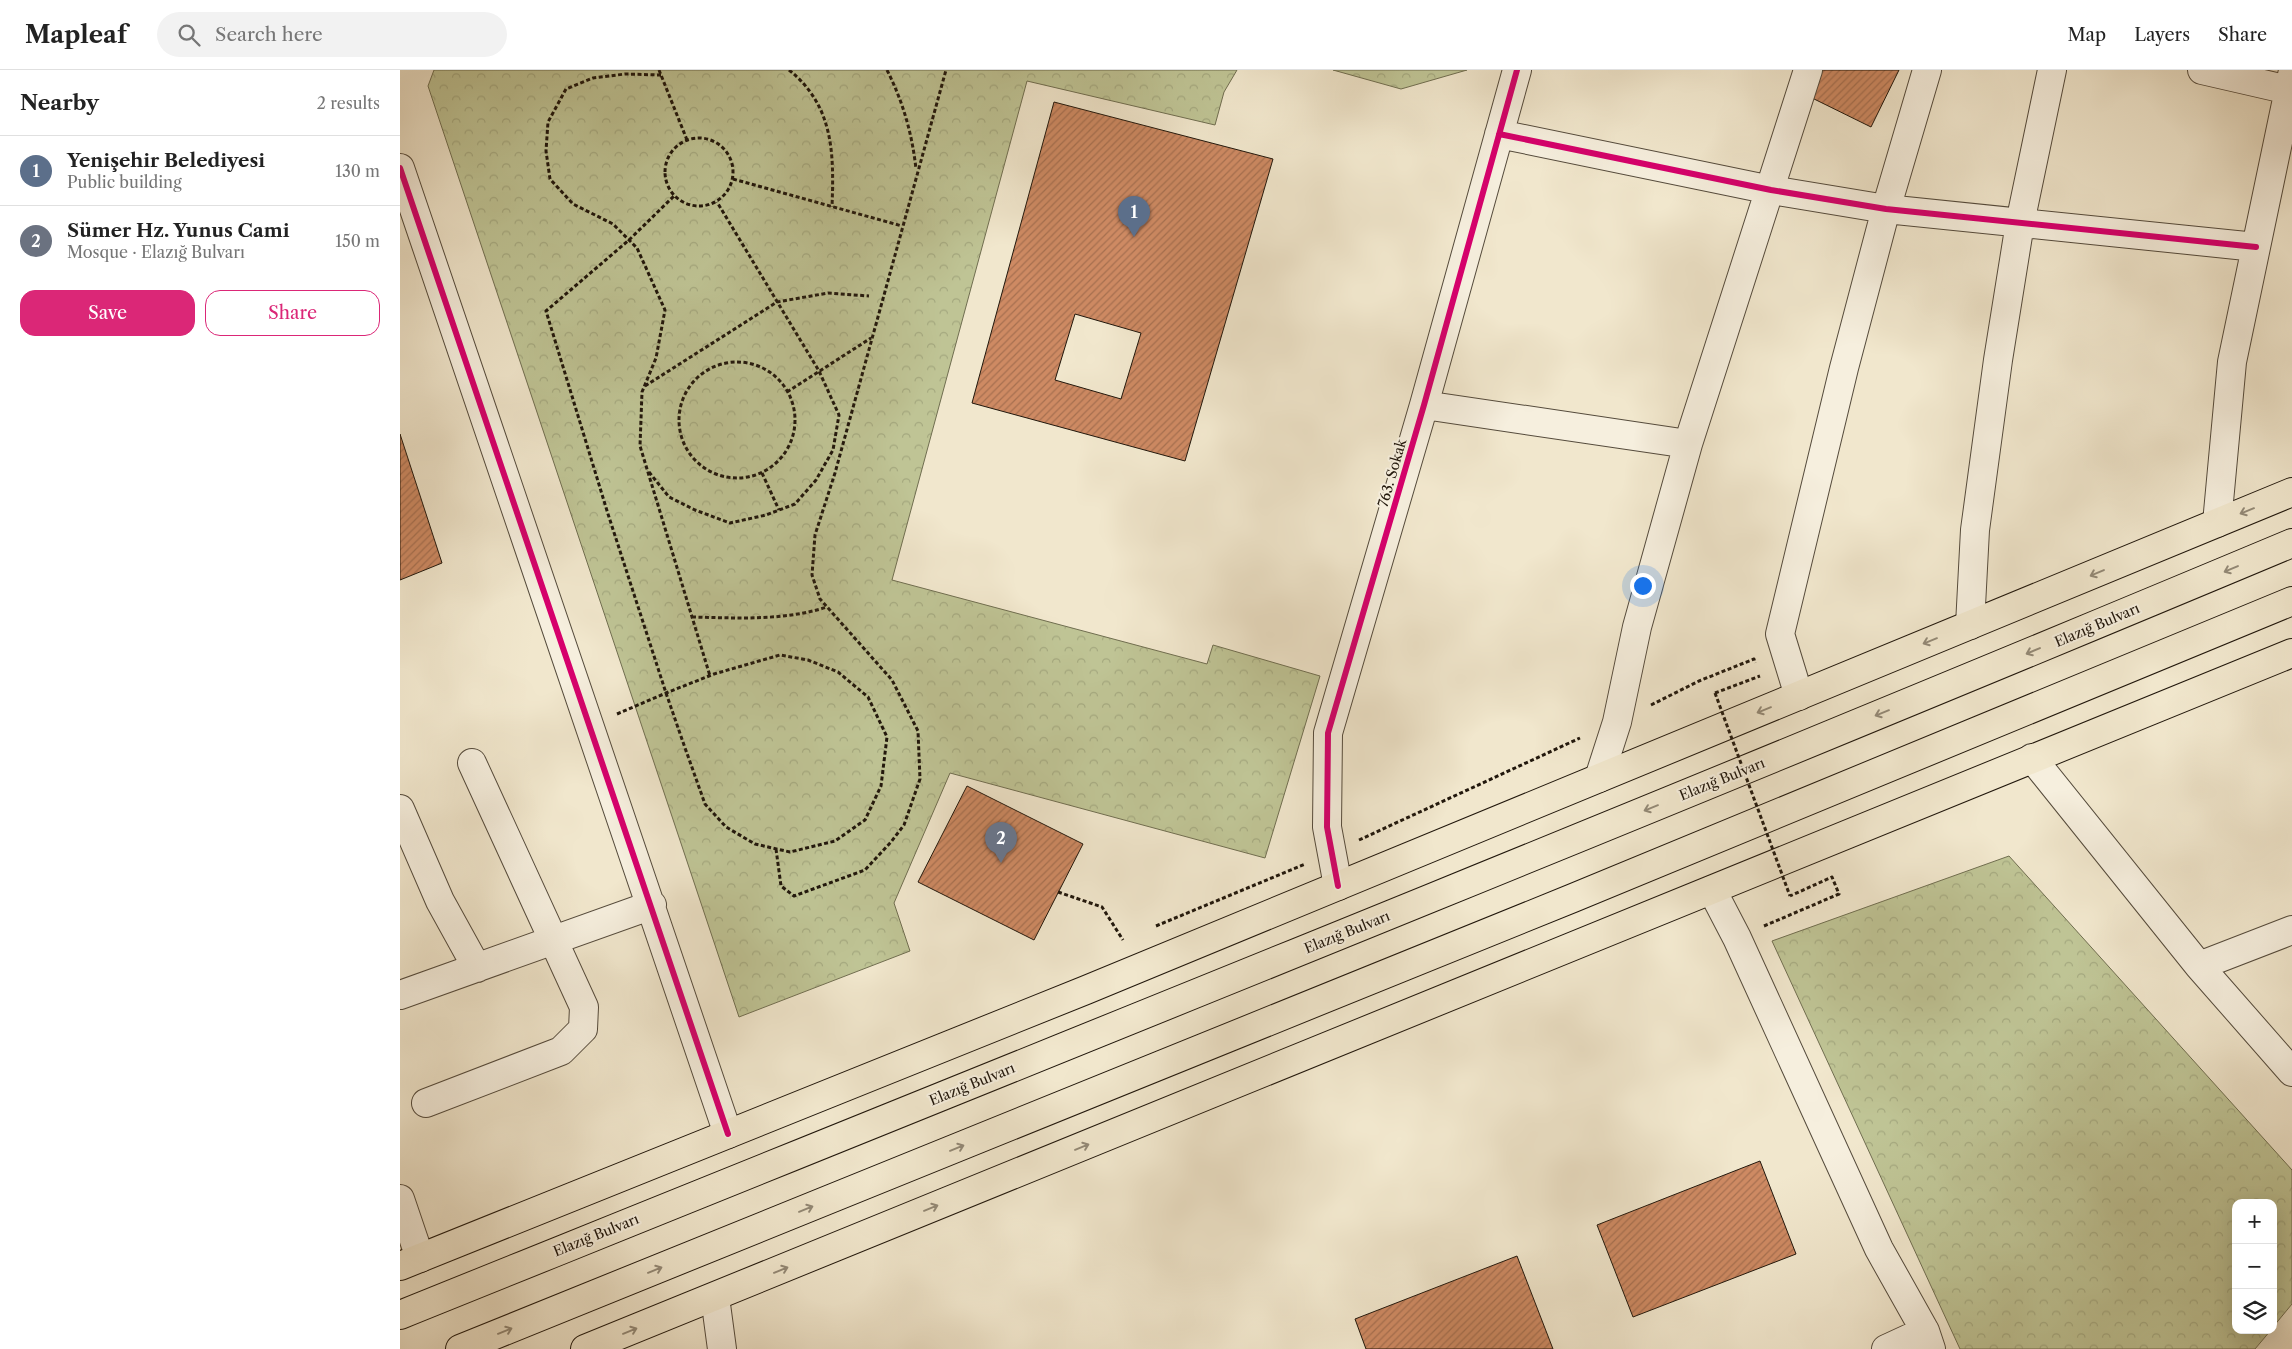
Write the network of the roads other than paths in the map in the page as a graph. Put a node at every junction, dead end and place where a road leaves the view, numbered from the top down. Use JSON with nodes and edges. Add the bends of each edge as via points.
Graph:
{"nodes":[{"id":1,"x":1517,"y":70,"type":"edge"},
{"id":2,"x":1808,"y":70,"type":"edge"},
{"id":3,"x":1927,"y":70,"type":"edge"},
{"id":4,"x":2052,"y":70,"type":"edge"},
{"id":5,"x":2202,"y":70,"type":"edge"},
{"id":6,"x":2290,"y":82,"type":"edge"},
{"id":7,"x":1499,"y":134,"type":"junction"},
{"id":8,"x":400,"y":168,"type":"edge"},
{"id":9,"x":1771,"y":190,"type":"junction"},
{"id":10,"x":1886,"y":209,"type":"junction"},
{"id":11,"x":2020,"y":223,"type":"junction"},
{"id":12,"x":2256,"y":247,"type":"junction"},
{"id":13,"x":1424,"y":405,"type":"junction"},
{"id":14,"x":1688,"y":444,"type":"junction"},
{"id":15,"x":2292,"y":492,"type":"edge"},
{"id":16,"x":2217,"y":523,"type":"junction"},
{"id":17,"x":2292,"y":543,"type":"edge"},
{"id":18,"x":2292,"y":601,"type":"edge"},
{"id":19,"x":1970,"y":625,"type":"junction"},
{"id":20,"x":2292,"y":653,"type":"edge"},
{"id":21,"x":1799,"y":696,"type":"junction"},
{"id":22,"x":2032,"y":758,"type":"junction"},
{"id":23,"x":472,"y":763,"type":"dead end"},
{"id":24,"x":1599,"y":778,"type":"junction"},
{"id":25,"x":400,"y":809,"type":"edge"},
{"id":26,"x":1338,"y":886,"type":"junction"},
{"id":27,"x":1712,"y":890,"type":"junction"},
{"id":28,"x":652,"y":905,"type":"junction"},
{"id":29,"x":2292,"y":930,"type":"edge"},
{"id":30,"x":554,"y":938,"type":"junction"},
{"id":31,"x":2198,"y":966,"type":"junction"},
{"id":32,"x":477,"y":968,"type":"junction"},
{"id":33,"x":400,"y":994,"type":"edge"},
{"id":34,"x":2292,"y":1072,"type":"edge"},
{"id":35,"x":426,"y":1103,"type":"dead end"},
{"id":36,"x":728,"y":1134,"type":"junction"},
{"id":37,"x":400,"y":1199,"type":"edge"},
{"id":38,"x":410,"y":1262,"type":"edge"},
{"id":39,"x":715,"y":1297,"type":"junction"},
{"id":40,"x":400,"y":1315,"type":"edge"},
{"id":41,"x":1928,"y":1340,"type":"edge"},
{"id":42,"x":460,"y":1349,"type":"edge"},
{"id":43,"x":585,"y":1349,"type":"edge"},
{"id":44,"x":722,"y":1349,"type":"edge"},
{"id":45,"x":1886,"y":1349,"type":"edge"}],
"edges":[{"from":1,"to":7,"type":"street","name":"763. Sokak"},
{"from":2,"to":9,"type":"street"},
{"from":3,"to":10,"type":"street"},
{"from":4,"to":11,"type":"street"},
{"from":5,"to":6,"type":"street"},
{"from":6,"to":12,"type":"street"},
{"from":7,"to":9,"type":"street"},
{"from":7,"to":13,"type":"street","name":"763. Sokak"},
{"from":8,"to":28,"type":"street"},
{"from":9,"to":10,"type":"street"},
{"from":9,"to":14,"type":"street"},
{"from":10,"to":11,"type":"street"},
{"from":10,"to":21,"type":"street","via":[[1780,634]]},
{"from":11,"to":12,"type":"street"},
{"from":11,"to":19,"type":"street","via":[[1974,530]]},
{"from":12,"to":16,"type":"street","via":[[2232,362]]},
{"from":13,"to":14,"type":"street"},
{"from":13,"to":26,"type":"street","name":"763. Sokak","via":[[1328,733],[1328,827]]},
{"from":14,"to":24,"type":"street","via":[[1637,627],[1617,722]]},
{"from":15,"to":16,"type":"highway","one_way":true},
{"from":16,"to":19,"type":"highway","one_way":true},
{"from":17,"to":40,"type":"highway","name":"Elazığ Bulvarı","one_way":true,"via":[[1942,689]]},
{"from":42,"to":18,"type":"highway","one_way":true,"via":[[1582,894]]},
{"from":19,"to":21,"type":"highway","one_way":true},
{"from":20,"to":22,"type":"highway"},
{"from":21,"to":24,"type":"highway","one_way":true},
{"from":22,"to":27,"type":"highway"},
{"from":22,"to":31,"type":"street"},
{"from":23,"to":30,"type":"street"},
{"from":24,"to":26,"type":"highway"},
{"from":25,"to":32,"type":"street","via":[[440,901]]},
{"from":26,"to":36,"type":"highway"},
{"from":39,"to":27,"type":"highway","one_way":true},
{"from":27,"to":41,"type":"street","via":[[1737,938],[1878,1249]]},
{"from":28,"to":30,"type":"street"},
{"from":28,"to":36,"type":"street"},
{"from":29,"to":31,"type":"street"},
{"from":30,"to":32,"type":"street"},
{"from":30,"to":35,"type":"street","via":[[584,1007],[582,1029],[561,1051]]},
{"from":31,"to":34,"type":"street"},
{"from":32,"to":33,"type":"street"},
{"from":36,"to":38,"type":"highway"},
{"from":37,"to":38,"type":"street"},
{"from":43,"to":39,"type":"highway","one_way":true},
{"from":39,"to":44,"type":"street"},
{"from":41,"to":45,"type":"street"}]}
